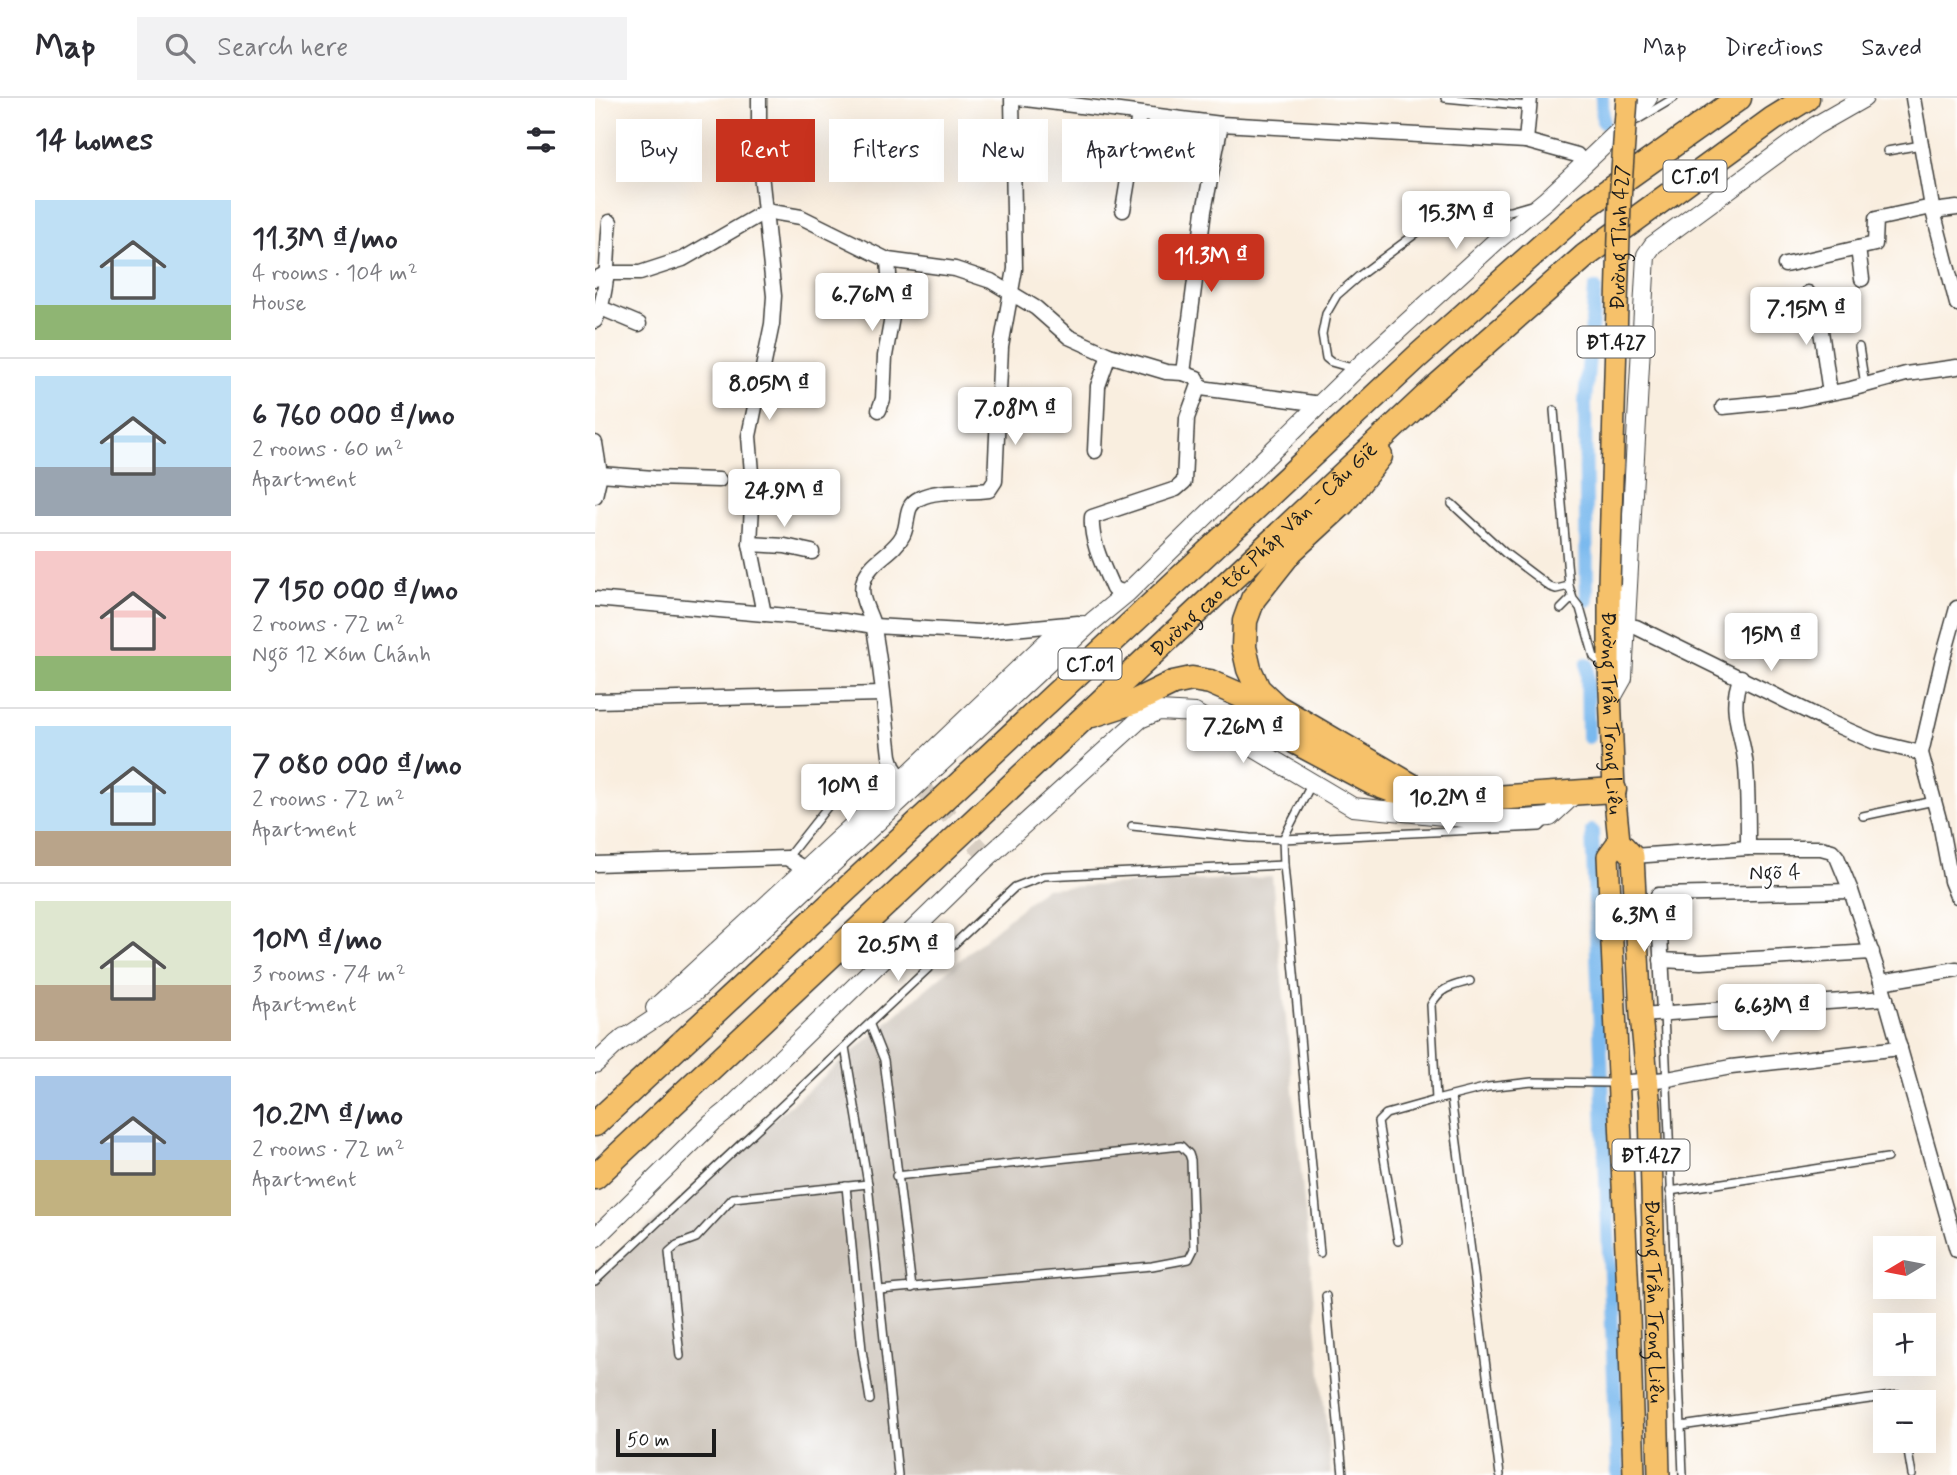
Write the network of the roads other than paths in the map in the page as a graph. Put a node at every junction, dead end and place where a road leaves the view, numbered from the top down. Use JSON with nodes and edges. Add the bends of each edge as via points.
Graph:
{"nodes":[{"id":1,"x":759,"y":98,"type":"edge"},
{"id":2,"x":1012,"y":98,"type":"edge"},
{"id":3,"x":1018,"y":98,"type":"edge"},
{"id":4,"x":1445,"y":98,"type":"edge"},
{"id":5,"x":1627,"y":98,"type":"edge"},
{"id":6,"x":1648,"y":98,"type":"edge"},
{"id":7,"x":1674,"y":98,"type":"edge"},
{"id":8,"x":1739,"y":98,"type":"edge"},
{"id":9,"x":1807,"y":98,"type":"edge"},
{"id":10,"x":1864,"y":98,"type":"edge"},
{"id":11,"x":1913,"y":98,"type":"edge"},
{"id":12,"x":1530,"y":102,"type":"edge"},
{"id":13,"x":1139,"y":114,"type":"junction"},
{"id":14,"x":1221,"y":124,"type":"junction"},
{"id":15,"x":1619,"y":131,"type":"junction"},
{"id":16,"x":1527,"y":141,"type":"junction"},
{"id":17,"x":1921,"y":145,"type":"junction"},
{"id":18,"x":1887,"y":151,"type":"dead end"},
{"id":19,"x":1584,"y":163,"type":"junction"},
{"id":20,"x":1546,"y":200,"type":"junction"},
{"id":21,"x":1957,"y":208,"type":"edge"},
{"id":22,"x":1932,"y":209,"type":"junction"},
{"id":23,"x":1123,"y":210,"type":"dead end"},
{"id":24,"x":767,"y":211,"type":"junction"},
{"id":25,"x":610,"y":222,"type":"dead end"},
{"id":26,"x":1858,"y":248,"type":"junction"},
{"id":27,"x":888,"y":260,"type":"junction"},
{"id":28,"x":1785,"y":265,"type":"dead end"},
{"id":29,"x":601,"y":276,"type":"edge"},
{"id":30,"x":1862,"y":279,"type":"dead end"},
{"id":31,"x":1012,"y":293,"type":"junction"},
{"id":32,"x":1808,"y":293,"type":"dead end"},
{"id":33,"x":1957,"y":304,"type":"edge"},
{"id":34,"x":598,"y":315,"type":"edge"},
{"id":35,"x":639,"y":324,"type":"dead end"},
{"id":36,"x":1859,"y":347,"type":"dead end"},
{"id":37,"x":1109,"y":355,"type":"junction"},
{"id":38,"x":1957,"y":367,"type":"edge"},
{"id":39,"x":1356,"y":369,"type":"junction"},
{"id":40,"x":1184,"y":373,"type":"junction"},
{"id":41,"x":1199,"y":384,"type":"junction"},
{"id":42,"x":1865,"y":386,"type":"junction"},
{"id":43,"x":1434,"y":389,"type":"junction"},
{"id":44,"x":1830,"y":393,"type":"junction"},
{"id":45,"x":1321,"y":404,"type":"junction"},
{"id":46,"x":1723,"y":407,"type":"dead end"},
{"id":47,"x":879,"y":410,"type":"dead end"},
{"id":48,"x":1554,"y":410,"type":"dead end"},
{"id":49,"x":595,"y":443,"type":"edge"},
{"id":50,"x":1095,"y":451,"type":"dead end"},
{"id":51,"x":600,"y":474,"type":"junction"},
{"id":52,"x":719,"y":480,"type":"dead end"},
{"id":53,"x":595,"y":496,"type":"edge"},
{"id":54,"x":1452,"y":504,"type":"dead end"},
{"id":55,"x":750,"y":544,"type":"junction"},
{"id":56,"x":812,"y":552,"type":"dead end"},
{"id":57,"x":1609,"y":585,"type":"joint"},
{"id":58,"x":1569,"y":586,"type":"junction"},
{"id":59,"x":1126,"y":593,"type":"junction"},
{"id":60,"x":1572,"y":598,"type":"junction"},
{"id":61,"x":595,"y":599,"type":"edge"},
{"id":62,"x":1957,"y":608,"type":"edge"},
{"id":63,"x":1561,"y":609,"type":"dead end"},
{"id":64,"x":764,"y":614,"type":"junction"},
{"id":65,"x":1093,"y":621,"type":"junction"},
{"id":66,"x":874,"y":626,"type":"junction"},
{"id":67,"x":1625,"y":627,"type":"junction"},
{"id":68,"x":1609,"y":667,"type":"junction"},
{"id":69,"x":1741,"y":677,"type":"junction"},
{"id":70,"x":882,"y":694,"type":"junction"},
{"id":71,"x":595,"y":701,"type":"edge"},
{"id":72,"x":1610,"y":701,"type":"junction"},
{"id":73,"x":1085,"y":717,"type":"junction"},
{"id":74,"x":1921,"y":752,"type":"junction"},
{"id":75,"x":902,"y":780,"type":"junction"},
{"id":76,"x":1312,"y":783,"type":"junction"},
{"id":77,"x":1614,"y":790,"type":"junction"},
{"id":78,"x":1577,"y":792,"type":"junction"},
{"id":79,"x":1420,"y":793,"type":"junction"},
{"id":80,"x":832,"y":802,"type":"dead end"},
{"id":81,"x":1934,"y":802,"type":"junction"},
{"id":82,"x":1863,"y":816,"type":"dead end"},
{"id":83,"x":1550,"y":817,"type":"junction"},
{"id":84,"x":1132,"y":826,"type":"dead end"},
{"id":85,"x":1283,"y":839,"type":"junction"},
{"id":86,"x":1626,"y":848,"type":"junction"},
{"id":87,"x":1748,"y":848,"type":"junction"},
{"id":88,"x":787,"y":858,"type":"junction"},
{"id":89,"x":595,"y":864,"type":"edge"},
{"id":90,"x":1284,"y":865,"type":"junction"},
{"id":91,"x":806,"y":870,"type":"junction"},
{"id":92,"x":1851,"y":891,"type":"junction"},
{"id":93,"x":1957,"y":895,"type":"edge"},
{"id":94,"x":1871,"y":952,"type":"junction"},
{"id":95,"x":1661,"y":960,"type":"junction"},
{"id":96,"x":1957,"y":969,"type":"edge"},
{"id":97,"x":1470,"y":981,"type":"dead end"},
{"id":98,"x":1881,"y":982,"type":"junction"},
{"id":99,"x":1886,"y":998,"type":"junction"},
{"id":100,"x":1664,"y":1012,"type":"junction"},
{"id":101,"x":1641,"y":1015,"type":"junction"},
{"id":102,"x":870,"y":1025,"type":"junction"},
{"id":103,"x":616,"y":1044,"type":"junction"},
{"id":104,"x":845,"y":1047,"type":"junction"},
{"id":105,"x":1900,"y":1048,"type":"junction"},
{"id":106,"x":595,"y":1064,"type":"edge"},
{"id":107,"x":1658,"y":1080,"type":"junction"},
{"id":108,"x":1617,"y":1083,"type":"junction"},
{"id":109,"x":1451,"y":1097,"type":"junction"},
{"id":110,"x":1436,"y":1100,"type":"junction"},
{"id":111,"x":595,"y":1124,"type":"edge"},
{"id":112,"x":1887,"y":1158,"type":"dead end"},
{"id":113,"x":1660,"y":1167,"type":"junction"},
{"id":114,"x":896,"y":1176,"type":"junction"},
{"id":115,"x":595,"y":1177,"type":"edge"},
{"id":116,"x":867,"y":1184,"type":"junction"},
{"id":117,"x":846,"y":1186,"type":"junction"},
{"id":118,"x":1670,"y":1191,"type":"junction"},
{"id":119,"x":595,"y":1238,"type":"edge"},
{"id":120,"x":1398,"y":1241,"type":"dead end"},
{"id":121,"x":1957,"y":1250,"type":"edge"},
{"id":122,"x":1320,"y":1253,"type":"dead end"},
{"id":123,"x":595,"y":1281,"type":"edge"},
{"id":124,"x":912,"y":1288,"type":"junction"},
{"id":125,"x":879,"y":1290,"type":"junction"},
{"id":126,"x":1326,"y":1296,"type":"dead end"},
{"id":127,"x":680,"y":1356,"type":"dead end"},
{"id":128,"x":1873,"y":1399,"type":"edge"},
{"id":129,"x":870,"y":1400,"type":"dead end"},
{"id":130,"x":1680,"y":1407,"type":"junction"},
{"id":131,"x":1657,"y":1410,"type":"junction"},
{"id":132,"x":1681,"y":1426,"type":"junction"},
{"id":133,"x":1908,"y":1453,"type":"edge"},
{"id":134,"x":898,"y":1475,"type":"edge"},
{"id":135,"x":1343,"y":1475,"type":"edge"},
{"id":136,"x":1500,"y":1475,"type":"edge"},
{"id":137,"x":1634,"y":1475,"type":"edge"},
{"id":138,"x":1659,"y":1475,"type":"edge"},
{"id":139,"x":1683,"y":1475,"type":"edge"},
{"id":140,"x":1912,"y":1475,"type":"edge"}],
"edges":[{"from":1,"to":24,"type":"street","via":[[759,155]]},
{"from":2,"to":31,"type":"street"},
{"from":3,"to":13,"type":"street"},
{"from":4,"to":12,"type":"lane"},
{"from":5,"to":57,"type":"main road","name":"Đường Tỉnh 427","number":"ĐT.427","bridge":true},
{"from":6,"to":15,"type":"street"},
{"from":7,"to":15,"type":"lane"},
{"from":8,"to":111,"type":"highway","name":"Đường cao tốc Pháp Vân - Cầu Giẽ","number":"CT.01","via":[[1587,206],[1418,356]]},
{"from":9,"to":43,"type":"highway","name":"Đường cao tốc Pháp Vân - Cầu Giẽ","number":"CT.01","via":[[1585,256]]},
{"from":10,"to":67,"type":"street","via":[[1815,125],[1653,245],[1646,255]]},
{"from":11,"to":17,"type":"street"},
{"from":12,"to":16,"type":"street"},
{"from":13,"to":14,"type":"street"},
{"from":13,"to":23,"type":"street"},
{"from":14,"to":16,"type":"street"},
{"from":14,"to":40,"type":"street"},
{"from":15,"to":19,"type":"street"},
{"from":16,"to":19,"type":"street","via":[[1577,155]]},
{"from":17,"to":18,"type":"lane"},
{"from":17,"to":22,"type":"street"},
{"from":19,"to":20,"type":"street"},
{"from":20,"to":39,"type":"street"},
{"from":20,"to":39,"type":"lane","via":[[1510,211],[1439,217],[1337,295],[1322,334],[1326,358]]},
{"from":21,"to":22,"type":"street"},
{"from":22,"to":26,"type":"street","via":[[1876,219],[1875,244]]},
{"from":22,"to":33,"type":"street"},
{"from":24,"to":27,"type":"street","via":[[801,217]]},
{"from":24,"to":29,"type":"street","via":[[683,259],[640,273]]},
{"from":24,"to":55,"type":"street","via":[[774,296],[750,436],[754,485]]},
{"from":25,"to":29,"type":"street"},
{"from":26,"to":28,"type":"street"},
{"from":26,"to":30,"type":"street"},
{"from":27,"to":31,"type":"street","via":[[955,269]]},
{"from":27,"to":47,"type":"street","via":[[892,317]]},
{"from":29,"to":34,"type":"street"},
{"from":31,"to":37,"type":"street","via":[[1069,337]]},
{"from":31,"to":66,"type":"street","via":[[1001,347],[995,481],[989,491],[920,497],[908,508],[903,535],[871,565],[863,583],[863,599]]},
{"from":32,"to":44,"type":"street","via":[[1819,317]]},
{"from":34,"to":35,"type":"street"},
{"from":36,"to":42,"type":"lane"},
{"from":37,"to":40,"type":"street"},
{"from":37,"to":50,"type":"street","via":[[1098,386]]},
{"from":38,"to":42,"type":"street"},
{"from":39,"to":45,"type":"street"},
{"from":40,"to":41,"type":"street","via":[[1197,378]]},
{"from":41,"to":45,"type":"street","via":[[1201,388]]},
{"from":41,"to":59,"type":"street","via":[[1187,418],[1184,482],[1176,489],[1093,517],[1101,562],[1113,589]]},
{"from":42,"to":44,"type":"street"},
{"from":43,"to":73,"type":"highway","name":"Đường cao tốc Pháp Vân - Cầu Giẽ","number":"CT.01"},
{"from":43,"to":79,"type":"highway","via":[[1343,503],[1291,551],[1253,599],[1245,621],[1244,648],[1258,689],[1277,707]]},
{"from":44,"to":46,"type":"street"},
{"from":45,"to":59,"type":"street"},
{"from":48,"to":58,"type":"lane"},
{"from":49,"to":51,"type":"street"},
{"from":51,"to":52,"type":"street"},
{"from":51,"to":53,"type":"street"},
{"from":54,"to":58,"type":"lane","via":[[1550,587]]},
{"from":55,"to":56,"type":"street"},
{"from":55,"to":64,"type":"street"},
{"from":57,"to":68,"type":"main road","name":"Đường Trần Trọng Liêu","number":"ĐT.427"},
{"from":58,"to":60,"type":"lane"},
{"from":59,"to":65,"type":"street"},
{"from":60,"to":63,"type":"lane"},
{"from":60,"to":68,"type":"lane","via":[[1580,608],[1594,657]]},
{"from":61,"to":64,"type":"street"},
{"from":62,"to":74,"type":"street"},
{"from":64,"to":66,"type":"street"},
{"from":65,"to":66,"type":"street","via":[[980,632]]},
{"from":65,"to":75,"type":"street","via":[[1052,637]]},
{"from":65,"to":103,"type":"street","via":[[695,992]]},
{"from":66,"to":70,"type":"street"},
{"from":67,"to":69,"type":"street","via":[[1636,626]]},
{"from":67,"to":72,"type":"street","via":[[1623,678]]},
{"from":68,"to":72,"type":"main road","name":"Đường Trần Trọng Liêu","number":"ĐT.427"},
{"from":69,"to":74,"type":"street","via":[[1875,742]]},
{"from":69,"to":87,"type":"street","via":[[1734,709],[1746,764]]},
{"from":70,"to":71,"type":"street"},
{"from":70,"to":75,"type":"street","via":[[890,756]]},
{"from":72,"to":77,"type":"main road","name":"Đường Trần Trọng Liêu","number":"ĐT.427"},
{"from":73,"to":79,"type":"highway","via":[[1173,683],[1210,682],[1243,696],[1296,742],[1373,783]]},
{"from":73,"to":115,"type":"highway","name":"Đường cao tốc Pháp Vân - Cầu Giẽ","number":"CT.01"},
{"from":74,"to":81,"type":"street"},
{"from":75,"to":91,"type":"street"},
{"from":76,"to":83,"type":"street","via":[[1353,807],[1474,819]]},
{"from":76,"to":85,"type":"lane"},
{"from":76,"to":119,"type":"street","via":[[1195,713],[1160,719],[885,969],[787,1068],[712,1123]]},
{"from":77,"to":78,"type":"highway"},
{"from":77,"to":86,"type":"main road","name":"Đường Trần Trọng Liêu","number":"ĐT.427"},
{"from":78,"to":79,"type":"highway","via":[[1480,799]]},
{"from":78,"to":83,"type":"street"},
{"from":80,"to":88,"type":"lane"},
{"from":81,"to":82,"type":"lane"},
{"from":81,"to":93,"type":"street"},
{"from":83,"to":85,"type":"lane","via":[[1540,827]]},
{"from":84,"to":85,"type":"lane"},
{"from":85,"to":90,"type":"lane"},
{"from":86,"to":87,"type":"street"},
{"from":86,"to":101,"type":"main road","name":"Đường Trần Trọng Liêu","number":"ĐT.427"},
{"from":86,"to":108,"type":"main road","name":"Đường Trần Trọng Liêu","number":"ĐT.427","via":[[1608,856]]},
{"from":87,"to":92,"type":"street","via":[[1832,851]]},
{"from":88,"to":89,"type":"street"},
{"from":88,"to":91,"type":"street"},
{"from":90,"to":102,"type":"lane","via":[[1044,876],[1015,887]]},
{"from":90,"to":122,"type":"lane"},
{"from":91,"to":103,"type":"street"},
{"from":92,"to":94,"type":"street"},
{"from":92,"to":95,"type":"street","name":"Ngõ 4","via":[[1658,895]]},
{"from":94,"to":95,"type":"street","via":[[1701,962]]},
{"from":94,"to":98,"type":"street"},
{"from":95,"to":100,"type":"street"},
{"from":96,"to":98,"type":"street"},
{"from":97,"to":110,"type":"lane","via":[[1438,992],[1431,1005]]},
{"from":98,"to":99,"type":"street"},
{"from":99,"to":100,"type":"street"},
{"from":99,"to":105,"type":"street"},
{"from":100,"to":101,"type":"street"},
{"from":100,"to":107,"type":"lane"},
{"from":101,"to":107,"type":"main road","name":"Đường Trần Trọng Liêu","number":"ĐT.427"},
{"from":102,"to":104,"type":"lane"},
{"from":102,"to":114,"type":"lane","via":[[884,1060]]},
{"from":103,"to":106,"type":"street"},
{"from":104,"to":116,"type":"lane"},
{"from":104,"to":123,"type":"lane"},
{"from":105,"to":107,"type":"street"},
{"from":105,"to":121,"type":"street"},
{"from":107,"to":108,"type":"street"},
{"from":107,"to":113,"type":"main road","name":"Đường Trần Trọng Liêu","number":"ĐT.427"},
{"from":108,"to":109,"type":"lane","via":[[1532,1082]]},
{"from":108,"to":137,"type":"main road","name":"Đường Trần Trọng Liêu","number":"ĐT.427"},
{"from":109,"to":110,"type":"lane"},
{"from":109,"to":136,"type":"lane"},
{"from":110,"to":120,"type":"lane","via":[[1386,1114],[1378,1122]]},
{"from":112,"to":118,"type":"lane"},
{"from":113,"to":118,"type":"lane"},
{"from":113,"to":131,"type":"main road","name":"Đường Trần Trọng Liêu","number":"ĐT.427"},
{"from":114,"to":124,"type":"lane"},
{"from":114,"to":124,"type":"lane","via":[[1181,1146],[1191,1160],[1194,1249],[1189,1259]]},
{"from":116,"to":117,"type":"lane"},
{"from":116,"to":125,"type":"lane"},
{"from":117,"to":127,"type":"lane","via":[[733,1198],[696,1238],[669,1252]]},
{"from":117,"to":129,"type":"lane"},
{"from":118,"to":130,"type":"lane"},
{"from":124,"to":125,"type":"lane"},
{"from":125,"to":134,"type":"lane"},
{"from":126,"to":135,"type":"lane"},
{"from":128,"to":132,"type":"lane"},
{"from":130,"to":131,"type":"lane"},
{"from":130,"to":132,"type":"lane"},
{"from":131,"to":138,"type":"main road","name":"Đường Trần Trọng Liêu","number":"ĐT.427"},
{"from":132,"to":139,"type":"lane"},
{"from":133,"to":140,"type":"lane"}]}
